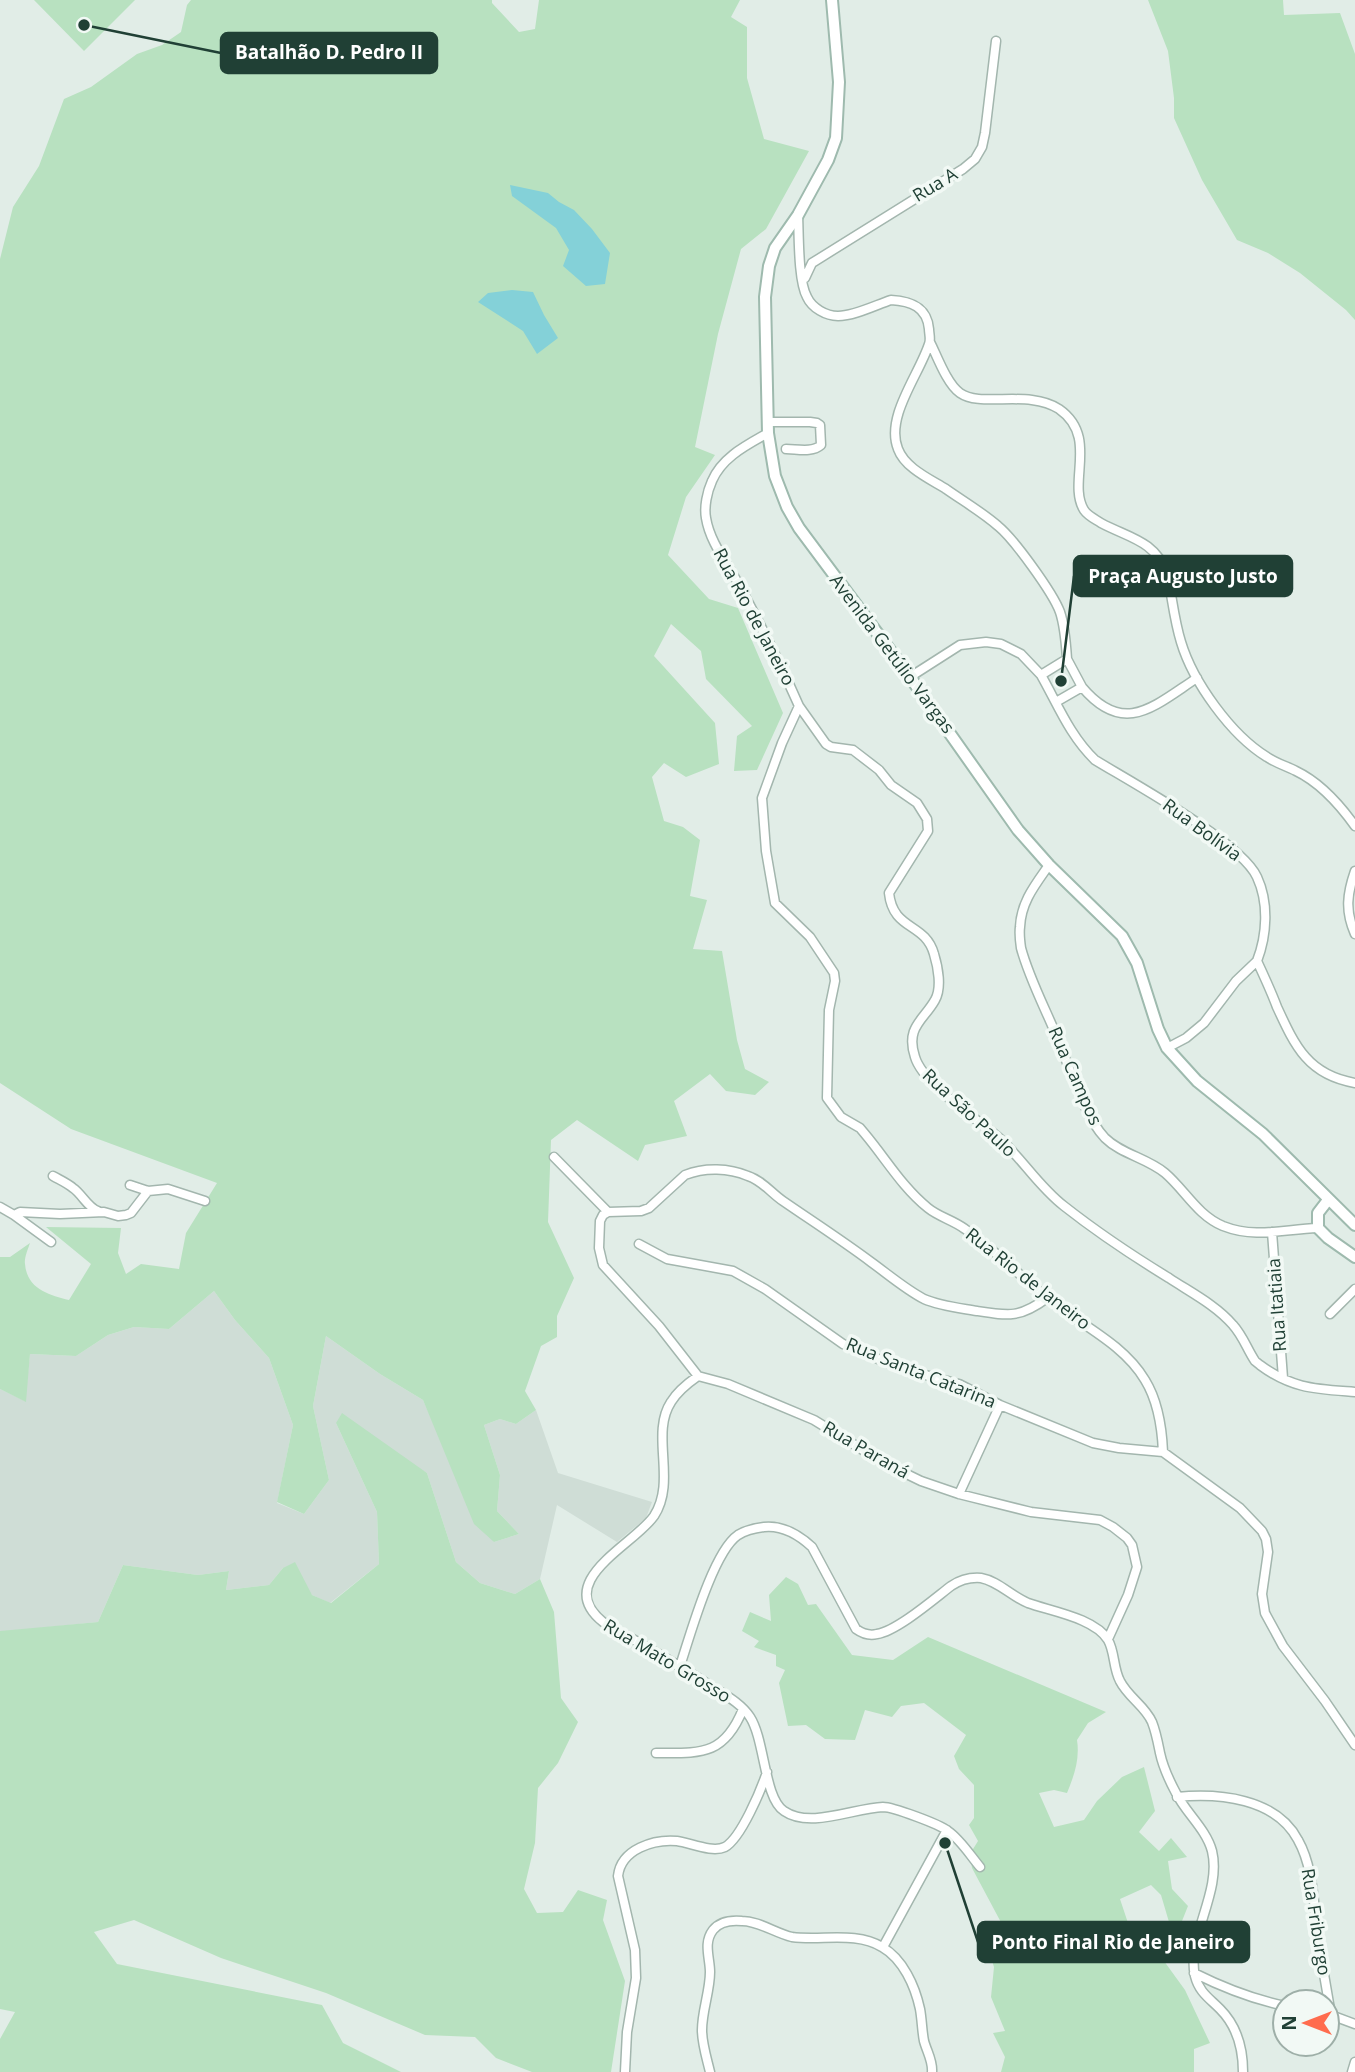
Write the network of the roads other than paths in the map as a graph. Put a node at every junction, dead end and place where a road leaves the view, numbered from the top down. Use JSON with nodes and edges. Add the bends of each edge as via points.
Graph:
{"nodes":[{"id":1,"x":832,"y":0,"type":"edge"},
{"id":2,"x":996,"y":41,"type":"dead end"},
{"id":3,"x":798,"y":215,"type":"junction"},
{"id":4,"x":803,"y":284,"type":"junction"},
{"id":5,"x":930,"y":342,"type":"junction"},
{"id":6,"x":768,"y":428,"type":"junction"},
{"id":7,"x":786,"y":449,"type":"dead end"},
{"id":8,"x":1067,"y":660,"type":"junction"},
{"id":9,"x":1041,"y":675,"type":"junction"},
{"id":10,"x":910,"y":677,"type":"junction"},
{"id":11,"x":1197,"y":678,"type":"junction"},
{"id":12,"x":1082,"y":687,"type":"junction"},
{"id":13,"x":1056,"y":702,"type":"junction"},
{"id":14,"x":799,"y":706,"type":"junction"},
{"id":15,"x":1355,"y":826,"type":"edge"},
{"id":16,"x":1049,"y":865,"type":"junction"},
{"id":17,"x":1355,"y":871,"type":"edge"},
{"id":18,"x":1355,"y":934,"type":"edge"},
{"id":19,"x":1257,"y":961,"type":"junction"},
{"id":20,"x":1167,"y":1048,"type":"junction"},
{"id":21,"x":1355,"y":1083,"type":"edge"},
{"id":22,"x":554,"y":1157,"type":"dead end"},
{"id":23,"x":53,"y":1176,"type":"dead end"},
{"id":24,"x":130,"y":1185,"type":"dead end"},
{"id":25,"x":148,"y":1191,"type":"junction"},
{"id":26,"x":1328,"y":1200,"type":"junction"},
{"id":27,"x":205,"y":1201,"type":"dead end"},
{"id":28,"x":0,"y":1207,"type":"edge"},
{"id":29,"x":104,"y":1212,"type":"junction"},
{"id":30,"x":608,"y":1212,"type":"junction"},
{"id":31,"x":13,"y":1215,"type":"junction"},
{"id":32,"x":1355,"y":1226,"type":"edge"},
{"id":33,"x":1318,"y":1228,"type":"junction"},
{"id":34,"x":1272,"y":1232,"type":"junction"},
{"id":35,"x":51,"y":1242,"type":"dead end"},
{"id":36,"x":639,"y":1244,"type":"dead end"},
{"id":37,"x":1355,"y":1257,"type":"edge"},
{"id":38,"x":1355,"y":1289,"type":"edge"},
{"id":39,"x":1047,"y":1298,"type":"junction"},
{"id":40,"x":1330,"y":1314,"type":"dead end"},
{"id":41,"x":698,"y":1376,"type":"junction"},
{"id":42,"x":1283,"y":1378,"type":"junction"},
{"id":43,"x":1355,"y":1392,"type":"edge"},
{"id":44,"x":1000,"y":1405,"type":"junction"},
{"id":45,"x":1163,"y":1452,"type":"junction"},
{"id":46,"x":959,"y":1494,"type":"junction"},
{"id":47,"x":1108,"y":1639,"type":"junction"},
{"id":48,"x":680,"y":1666,"type":"junction"},
{"id":49,"x":743,"y":1709,"type":"junction"},
{"id":50,"x":1355,"y":1745,"type":"edge"},
{"id":51,"x":656,"y":1753,"type":"dead end"},
{"id":52,"x":767,"y":1772,"type":"junction"},
{"id":53,"x":1178,"y":1797,"type":"junction"},
{"id":54,"x":947,"y":1830,"type":"junction"},
{"id":55,"x":980,"y":1867,"type":"dead end"},
{"id":56,"x":883,"y":1947,"type":"junction"},
{"id":57,"x":1194,"y":1973,"type":"junction"},
{"id":58,"x":1325,"y":1988,"type":"edge"},
{"id":59,"x":1271,"y":2003,"type":"edge"},
{"id":60,"x":1355,"y":2062,"type":"edge"},
{"id":61,"x":625,"y":2072,"type":"edge"},
{"id":62,"x":710,"y":2072,"type":"edge"},
{"id":63,"x":932,"y":2072,"type":"edge"},
{"id":64,"x":1243,"y":2072,"type":"edge"},
{"id":65,"x":1352,"y":2072,"type":"edge"}],
"edges":[{"from":1,"to":3,"type":"street","name":"Avenida Getúlio Vargas","via":[[839,82],[836,138]]},
{"from":2,"to":4,"type":"street","name":"Rua A","via":[[979,153],[963,169],[812,263]]},
{"from":3,"to":4,"type":"street"},
{"from":3,"to":6,"type":"street","name":"Avenida Getúlio Vargas","via":[[775,248],[766,282]]},
{"from":4,"to":5,"type":"street","via":[[812,305],[835,316],[891,300],[915,305],[926,314]]},
{"from":5,"to":8,"type":"street","via":[[897,418],[898,451],[905,461],[1000,527],[1059,611]]},
{"from":5,"to":11,"type":"street","via":[[958,392],[977,399],[1036,400],[1069,420],[1080,441],[1083,509],[1145,544],[1163,563],[1182,646]]},
{"from":6,"to":7,"type":"street","via":[[810,422],[820,425],[819,448]]},
{"from":6,"to":10,"type":"street","name":"Avenida Getúlio Vargas","via":[[775,476],[787,508]]},
{"from":6,"to":14,"type":"street","name":"Rua Rio de Janeiro","via":[[718,471],[707,499],[706,520]]},
{"from":8,"to":9,"type":"street"},
{"from":8,"to":12,"type":"street"},
{"from":9,"to":10,"type":"street","name":"Rua Bolívia","via":[[1021,654],[986,642],[960,645]]},
{"from":9,"to":13,"type":"street","name":"Rua Bolívia"},
{"from":10,"to":16,"type":"street","name":"Avenida Getúlio Vargas","via":[[1018,830]]},
{"from":11,"to":12,"type":"street","via":[[1135,713],[1107,710]]},
{"from":11,"to":15,"type":"street","via":[[1251,746],[1317,785]]},
{"from":12,"to":13,"type":"street"},
{"from":13,"to":19,"type":"street","name":"Rua Bolívia","via":[[1075,738],[1095,760],[1180,812],[1249,864],[1260,884],[1265,909],[1264,939]]},
{"from":14,"to":39,"type":"street","name":"Rua Rio de Janeiro","via":[[762,797],[763,832],[775,903],[810,937],[834,974],[827,1098],[841,1117],[860,1128],[911,1193],[965,1229]]},
{"from":14,"to":42,"type":"street","name":"Rua São Paulo","via":[[826,744],[853,750],[917,803],[927,819],[928,831],[889,893],[896,915],[917,929],[934,951],[939,989],[914,1034],[916,1060],[939,1087],[999,1138],[1050,1195],[1218,1311],[1235,1327],[1255,1361]]},
{"from":16,"to":20,"type":"street","name":"Avenida Getúlio Vargas","via":[[1128,944]]},
{"from":16,"to":34,"type":"street","name":"Rua Campos","via":[[1025,902],[1019,937],[1092,1119],[1110,1142],[1163,1171],[1208,1217],[1247,1234]]},
{"from":17,"to":18,"type":"street","via":[[1347,909]]},
{"from":19,"to":20,"type":"street","via":[[1204,1023]]},
{"from":19,"to":21,"type":"street","via":[[1301,1053],[1312,1066]]},
{"from":20,"to":26,"type":"street","name":"Avenida Getúlio Vargas"},
{"from":22,"to":30,"type":"street"},
{"from":23,"to":29,"type":"street","via":[[82,1195],[93,1209]]},
{"from":24,"to":25,"type":"street"},
{"from":25,"to":27,"type":"street","via":[[168,1189]]},
{"from":25,"to":29,"type":"street","via":[[131,1213]]},
{"from":26,"to":32,"type":"street","name":"Avenida Getúlio Vargas"},
{"from":26,"to":33,"type":"street","via":[[1318,1213]]},
{"from":28,"to":31,"type":"street"},
{"from":29,"to":31,"type":"street"},
{"from":30,"to":39,"type":"street","via":[[649,1208],[691,1173],[738,1172],[765,1184],[930,1301],[1004,1315],[1032,1310]]},
{"from":30,"to":41,"type":"street","via":[[600,1221],[603,1265]]},
{"from":31,"to":35,"type":"street"},
{"from":33,"to":34,"type":"street","name":"Rua Campos"},
{"from":33,"to":37,"type":"street"},
{"from":34,"to":42,"type":"street","name":"Rua Itatiaia"},
{"from":36,"to":44,"type":"street","name":"Rua Santa Catarina","via":[[667,1259],[733,1271],[843,1344],[907,1370],[959,1384]]},
{"from":38,"to":40,"type":"street"},
{"from":39,"to":45,"type":"street","name":"Rua Rio de Janeiro","via":[[1118,1349],[1144,1378],[1160,1422]]},
{"from":41,"to":46,"type":"street","name":"Rua Paraná","via":[[814,1420],[901,1472]]},
{"from":41,"to":48,"type":"street","name":"Rua Mato Grosso","via":[[671,1401],[665,1416],[658,1509],[590,1578],[587,1592],[598,1619]]},
{"from":42,"to":43,"type":"street","name":"Rua São Paulo","via":[[1306,1388]]},
{"from":44,"to":45,"type":"street","name":"Rua Santa Catarina","via":[[1093,1443]]},
{"from":44,"to":46,"type":"street"},
{"from":45,"to":50,"type":"street","via":[[1240,1508],[1262,1531],[1268,1552],[1262,1604],[1269,1622]]},
{"from":46,"to":47,"type":"street","name":"Rua Paraná","via":[[1031,1512],[1100,1520],[1127,1538],[1136,1574]]},
{"from":47,"to":48,"type":"street","via":[[1076,1618],[1027,1603],[976,1578],[960,1580],[887,1631],[863,1634],[856,1629],[812,1547],[794,1534],[770,1527],[739,1534],[728,1546]]},
{"from":47,"to":53,"type":"street","via":[[1119,1681],[1153,1724]]},
{"from":48,"to":49,"type":"street","name":"Rua Mato Grosso"},
{"from":49,"to":51,"type":"street","via":[[736,1726],[715,1746],[694,1753]]},
{"from":49,"to":52,"type":"street","name":"Rua Mato Grosso","via":[[754,1725]]},
{"from":52,"to":54,"type":"street","name":"Rua Mato Grosso","via":[[780,1808],[798,1816],[892,1807]]},
{"from":52,"to":61,"type":"street","via":[[730,1843],[712,1849],[663,1841],[639,1848],[621,1864],[618,1876],[635,1950],[636,1978]]},
{"from":53,"to":57,"type":"street","via":[[1212,1851],[1213,1871]]},
{"from":53,"to":58,"type":"street","name":"Rua Friburgo","via":[[1244,1800],[1287,1825],[1298,1839],[1311,1883]]},
{"from":54,"to":55,"type":"street"},
{"from":54,"to":56,"type":"street"},
{"from":56,"to":62,"type":"street","via":[[852,1939],[788,1936],[751,1921],[730,1920],[713,1929],[707,1943],[710,1975],[702,2032]]},
{"from":56,"to":63,"type":"street","via":[[904,1969],[916,1994]]},
{"from":57,"to":59,"type":"street"},
{"from":57,"to":64,"type":"street","via":[[1204,1996],[1236,2032]]},
{"from":60,"to":65,"type":"street"}]}
